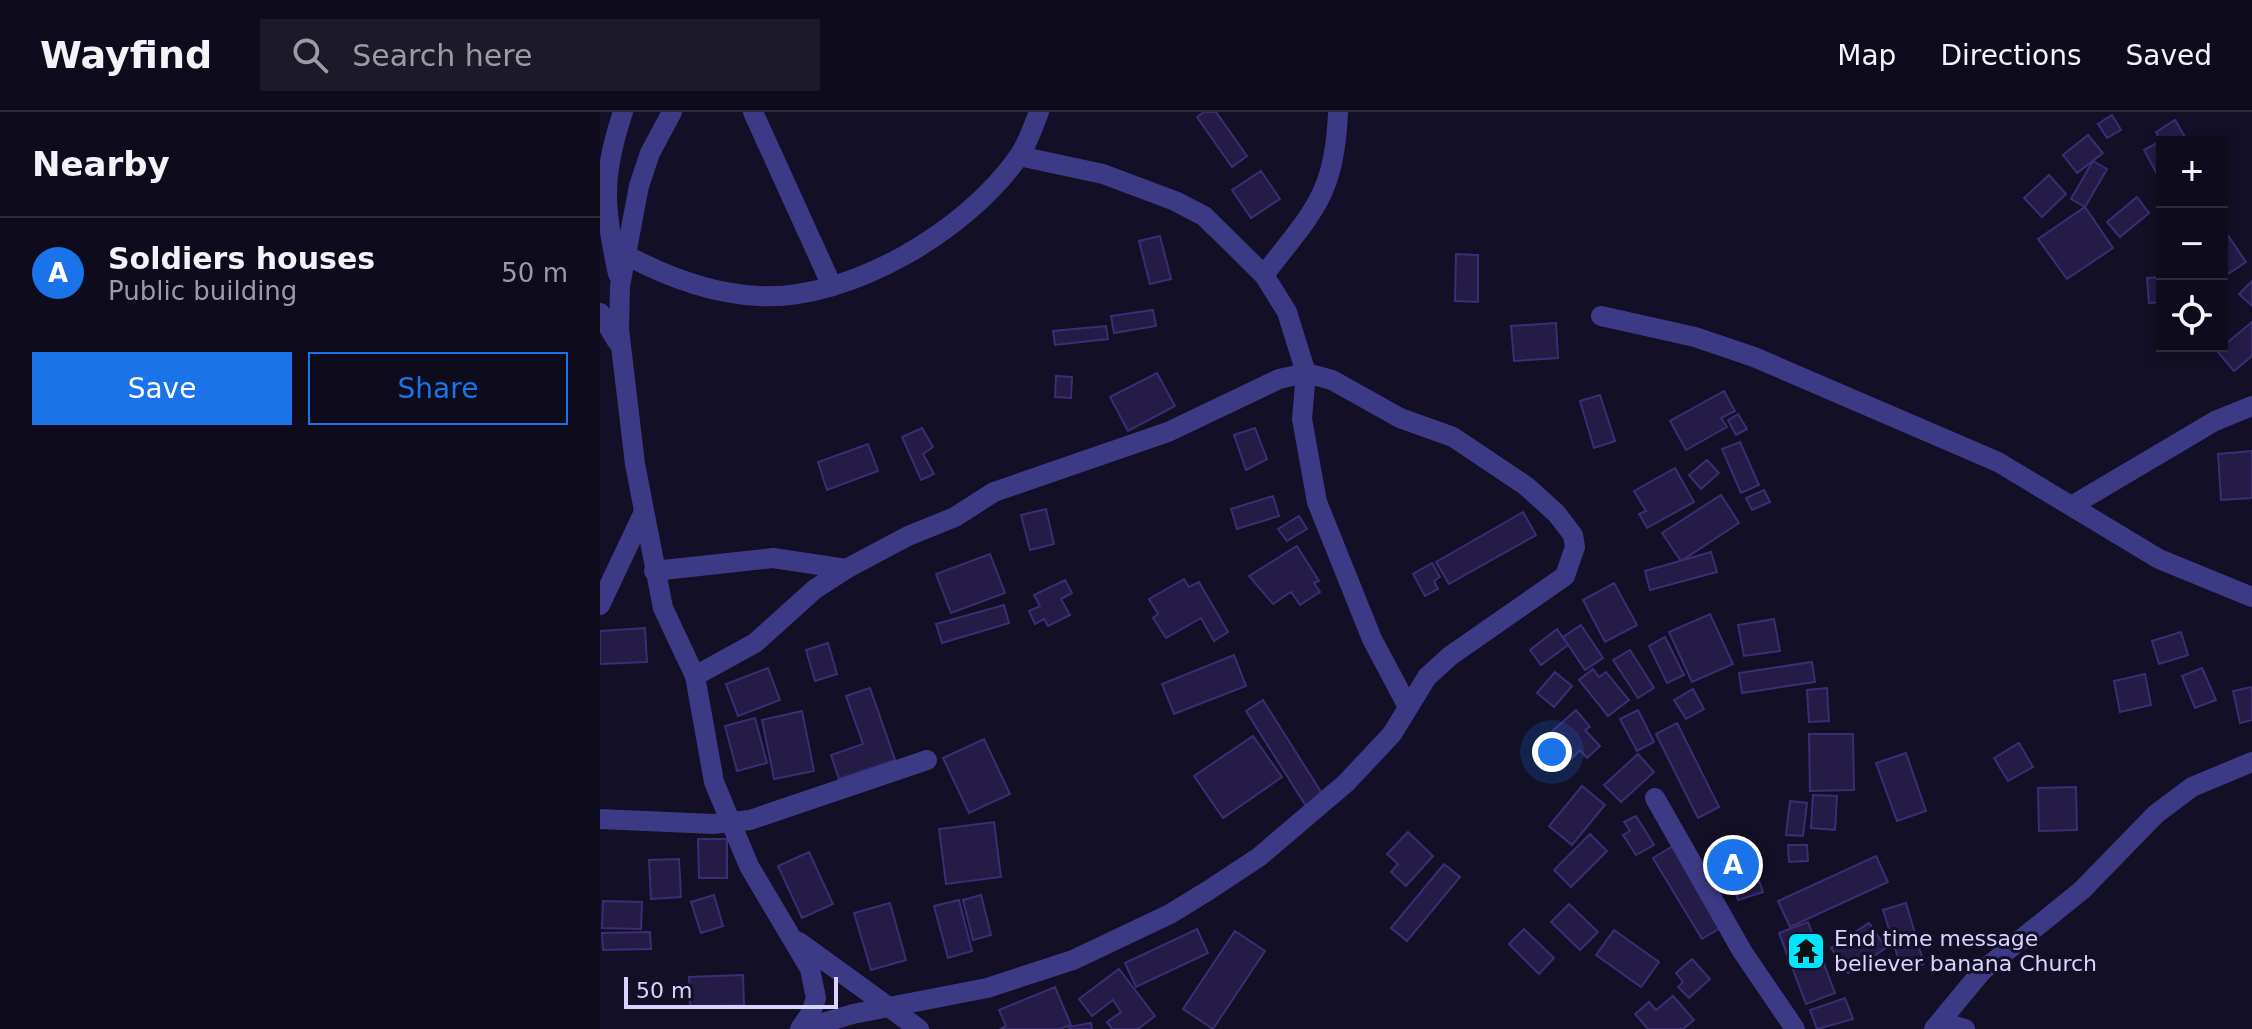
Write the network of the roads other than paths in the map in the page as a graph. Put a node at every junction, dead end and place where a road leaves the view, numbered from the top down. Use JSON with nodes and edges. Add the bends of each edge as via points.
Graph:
{"nodes":[{"id":1,"x":623,"y":112,"type":"edge"},
{"id":2,"x":672,"y":112,"type":"edge"},
{"id":3,"x":753,"y":112,"type":"edge"},
{"id":4,"x":1039,"y":112,"type":"edge"},
{"id":5,"x":1338,"y":112,"type":"edge"},
{"id":6,"x":1019,"y":156,"type":"junction"},
{"id":7,"x":626,"y":255,"type":"junction"},
{"id":8,"x":1264,"y":275,"type":"junction"},
{"id":9,"x":620,"y":286,"type":"junction"},
{"id":10,"x":832,"y":286,"type":"junction"},
{"id":11,"x":600,"y":313,"type":"edge"},
{"id":12,"x":1601,"y":316,"type":"dead end"},
{"id":13,"x":622,"y":348,"type":"junction"},
{"id":14,"x":1306,"y":373,"type":"junction"},
{"id":15,"x":2252,"y":406,"type":"edge"},
{"id":16,"x":2073,"y":505,"type":"junction"},
{"id":17,"x":643,"y":514,"type":"junction"},
{"id":18,"x":846,"y":569,"type":"junction"},
{"id":19,"x":654,"y":571,"type":"junction"},
{"id":20,"x":2252,"y":597,"type":"edge"},
{"id":21,"x":600,"y":605,"type":"edge"},
{"id":22,"x":695,"y":676,"type":"junction"},
{"id":23,"x":1407,"y":705,"type":"junction"},
{"id":24,"x":927,"y":760,"type":"dead end"},
{"id":25,"x":2252,"y":762,"type":"edge"},
{"id":26,"x":2225,"y":772,"type":"junction"},
{"id":27,"x":2252,"y":773,"type":"edge"},
{"id":28,"x":1655,"y":798,"type":"dead end"},
{"id":29,"x":600,"y":819,"type":"edge"},
{"id":30,"x":730,"y":824,"type":"junction"},
{"id":31,"x":796,"y":940,"type":"junction"},
{"id":32,"x":891,"y":1007,"type":"junction"},
{"id":33,"x":1938,"y":1026,"type":"edge"},
{"id":34,"x":801,"y":1029,"type":"edge"},
{"id":35,"x":919,"y":1029,"type":"edge"},
{"id":36,"x":1795,"y":1029,"type":"edge"},
{"id":37,"x":1965,"y":1029,"type":"edge"}],
"edges":[{"from":1,"to":9,"type":"street","via":[[605,180]]},
{"from":2,"to":7,"type":"street","via":[[639,186]]},
{"from":3,"to":10,"type":"street"},
{"from":4,"to":6,"type":"street"},
{"from":5,"to":8,"type":"street","via":[[1332,174],[1319,204]]},
{"from":6,"to":8,"type":"street","via":[[1103,174],[1175,201],[1204,216]]},
{"from":6,"to":10,"type":"street","via":[[994,186],[942,231],[906,255]]},
{"from":7,"to":9,"type":"street"},
{"from":7,"to":10,"type":"street","via":[[658,273],[705,288],[759,296]]},
{"from":8,"to":14,"type":"street","via":[[1287,312]]},
{"from":9,"to":13,"type":"street"},
{"from":11,"to":13,"type":"street"},
{"from":12,"to":16,"type":"street","via":[[1695,337],[1754,357],[1998,462]]},
{"from":13,"to":17,"type":"street"},
{"from":14,"to":18,"type":"street","via":[[1279,379],[1156,437],[994,492],[955,517]]},
{"from":14,"to":23,"type":"street","via":[[1302,419],[1317,502],[1372,639]]},
{"from":14,"to":23,"type":"street","via":[[1453,437],[1526,486],[1573,535],[1575,547],[1565,576],[1450,656]]},
{"from":15,"to":16,"type":"street","via":[[2215,421]]},
{"from":16,"to":20,"type":"street","via":[[2159,559]]},
{"from":17,"to":19,"type":"street"},
{"from":17,"to":21,"type":"street"},
{"from":18,"to":19,"type":"street","via":[[773,558]]},
{"from":18,"to":22,"type":"street","via":[[815,589],[755,643]]},
{"from":19,"to":22,"type":"street","via":[[663,608]]},
{"from":22,"to":30,"type":"street","via":[[707,753]]},
{"from":23,"to":32,"type":"street","via":[[1392,734],[1313,814],[1183,906],[1073,960],[987,988]]},
{"from":24,"to":30,"type":"street"},
{"from":25,"to":26,"type":"street"},
{"from":26,"to":27,"type":"street"},
{"from":26,"to":33,"type":"street","via":[[2192,787],[2156,814],[2082,890],[1982,971]]},
{"from":28,"to":36,"type":"street","via":[[1742,951]]},
{"from":29,"to":30,"type":"street"},
{"from":30,"to":31,"type":"street","via":[[767,901]]},
{"from":31,"to":32,"type":"street"},
{"from":31,"to":34,"type":"street","via":[[816,998]]},
{"from":32,"to":34,"type":"street"},
{"from":32,"to":35,"type":"street"},
{"from":33,"to":37,"type":"street"}]}
